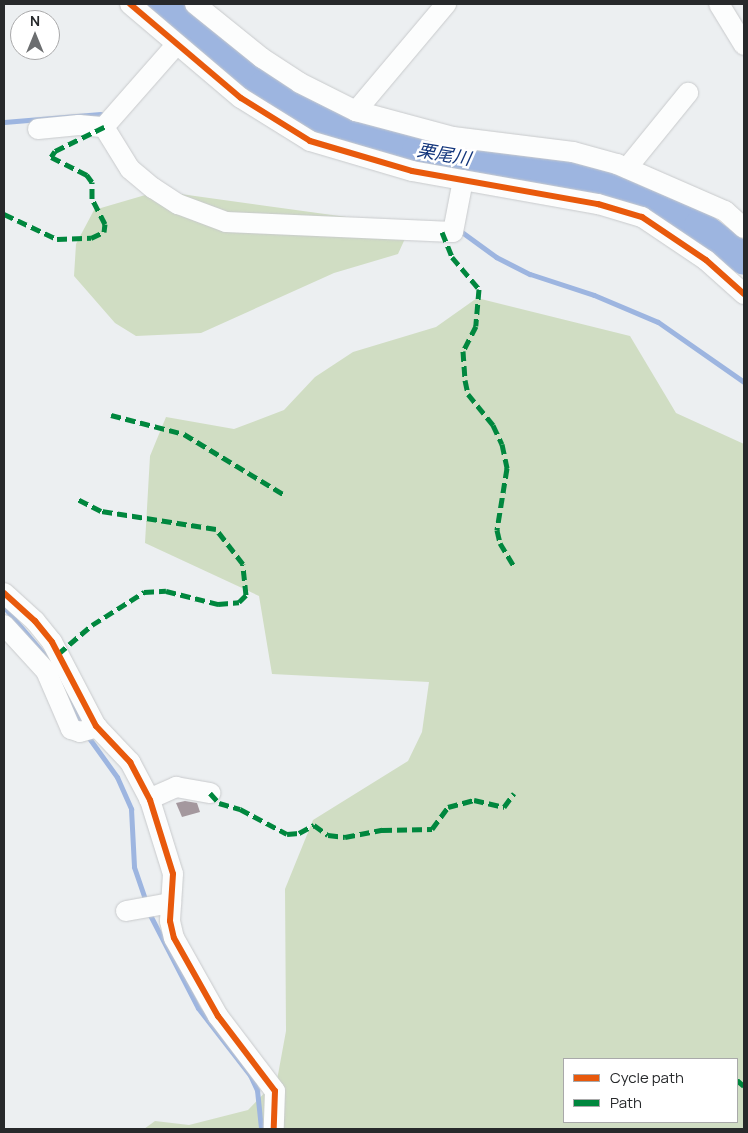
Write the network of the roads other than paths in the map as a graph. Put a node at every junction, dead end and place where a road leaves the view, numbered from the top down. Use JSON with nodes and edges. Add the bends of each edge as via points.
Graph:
{"nodes":[{"id":1,"x":130,"y":4,"type":"edge"},
{"id":2,"x":195,"y":4,"type":"edge"},
{"id":3,"x":446,"y":4,"type":"edge"},
{"id":4,"x":719,"y":4,"type":"edge"},
{"id":5,"x":176,"y":45,"type":"junction"},
{"id":6,"x":744,"y":45,"type":"edge"},
{"id":7,"x":688,"y":93,"type":"dead end"},
{"id":8,"x":356,"y":111,"type":"junction"},
{"id":9,"x":104,"y":127,"type":"junction"},
{"id":10,"x":38,"y":129,"type":"dead end"},
{"id":11,"x":627,"y":168,"type":"junction"},
{"id":12,"x":464,"y":180,"type":"junction"},
{"id":13,"x":744,"y":228,"type":"edge"},
{"id":14,"x":744,"y":294,"type":"edge"},
{"id":15,"x":4,"y":594,"type":"edge"},
{"id":16,"x":4,"y":625,"type":"edge"},
{"id":17,"x":97,"y":727,"type":"junction"},
{"id":18,"x":210,"y":793,"type":"dead end"},
{"id":19,"x":149,"y":799,"type":"junction"},
{"id":20,"x":171,"y":903,"type":"junction"},
{"id":21,"x":126,"y":911,"type":"dead end"},
{"id":22,"x":274,"y":1129,"type":"edge"}],
"edges":[{"from":1,"to":5,"type":"street"},
{"from":2,"to":8,"type":"street","via":[[262,58],[300,83]]},
{"from":3,"to":8,"type":"street"},
{"from":4,"to":6,"type":"street"},
{"from":5,"to":9,"type":"street"},
{"from":5,"to":12,"type":"street","via":[[241,98],[310,141],[356,157]]},
{"from":7,"to":11,"type":"street"},
{"from":8,"to":11,"type":"street","via":[[453,137],[573,152]]},
{"from":9,"to":10,"type":"street","via":[[79,125]]},
{"from":9,"to":12,"type":"street","via":[[130,169],[153,188],[178,204],[226,222],[453,232]]},
{"from":11,"to":13,"type":"street","via":[[725,211]]},
{"from":12,"to":14,"type":"street","via":[[598,204],[642,217],[706,260]]},
{"from":15,"to":17,"type":"street","via":[[36,621],[52,642]]},
{"from":16,"to":17,"type":"street","via":[[46,671],[71,729],[80,732]]},
{"from":17,"to":19,"type":"street","via":[[130,762]]},
{"from":18,"to":19,"type":"street","via":[[176,786]]},
{"from":19,"to":20,"type":"street","via":[[173,874]]},
{"from":20,"to":21,"type":"street"},
{"from":20,"to":22,"type":"street","via":[[170,921],[179,951],[218,1016],[275,1091]]}]}
